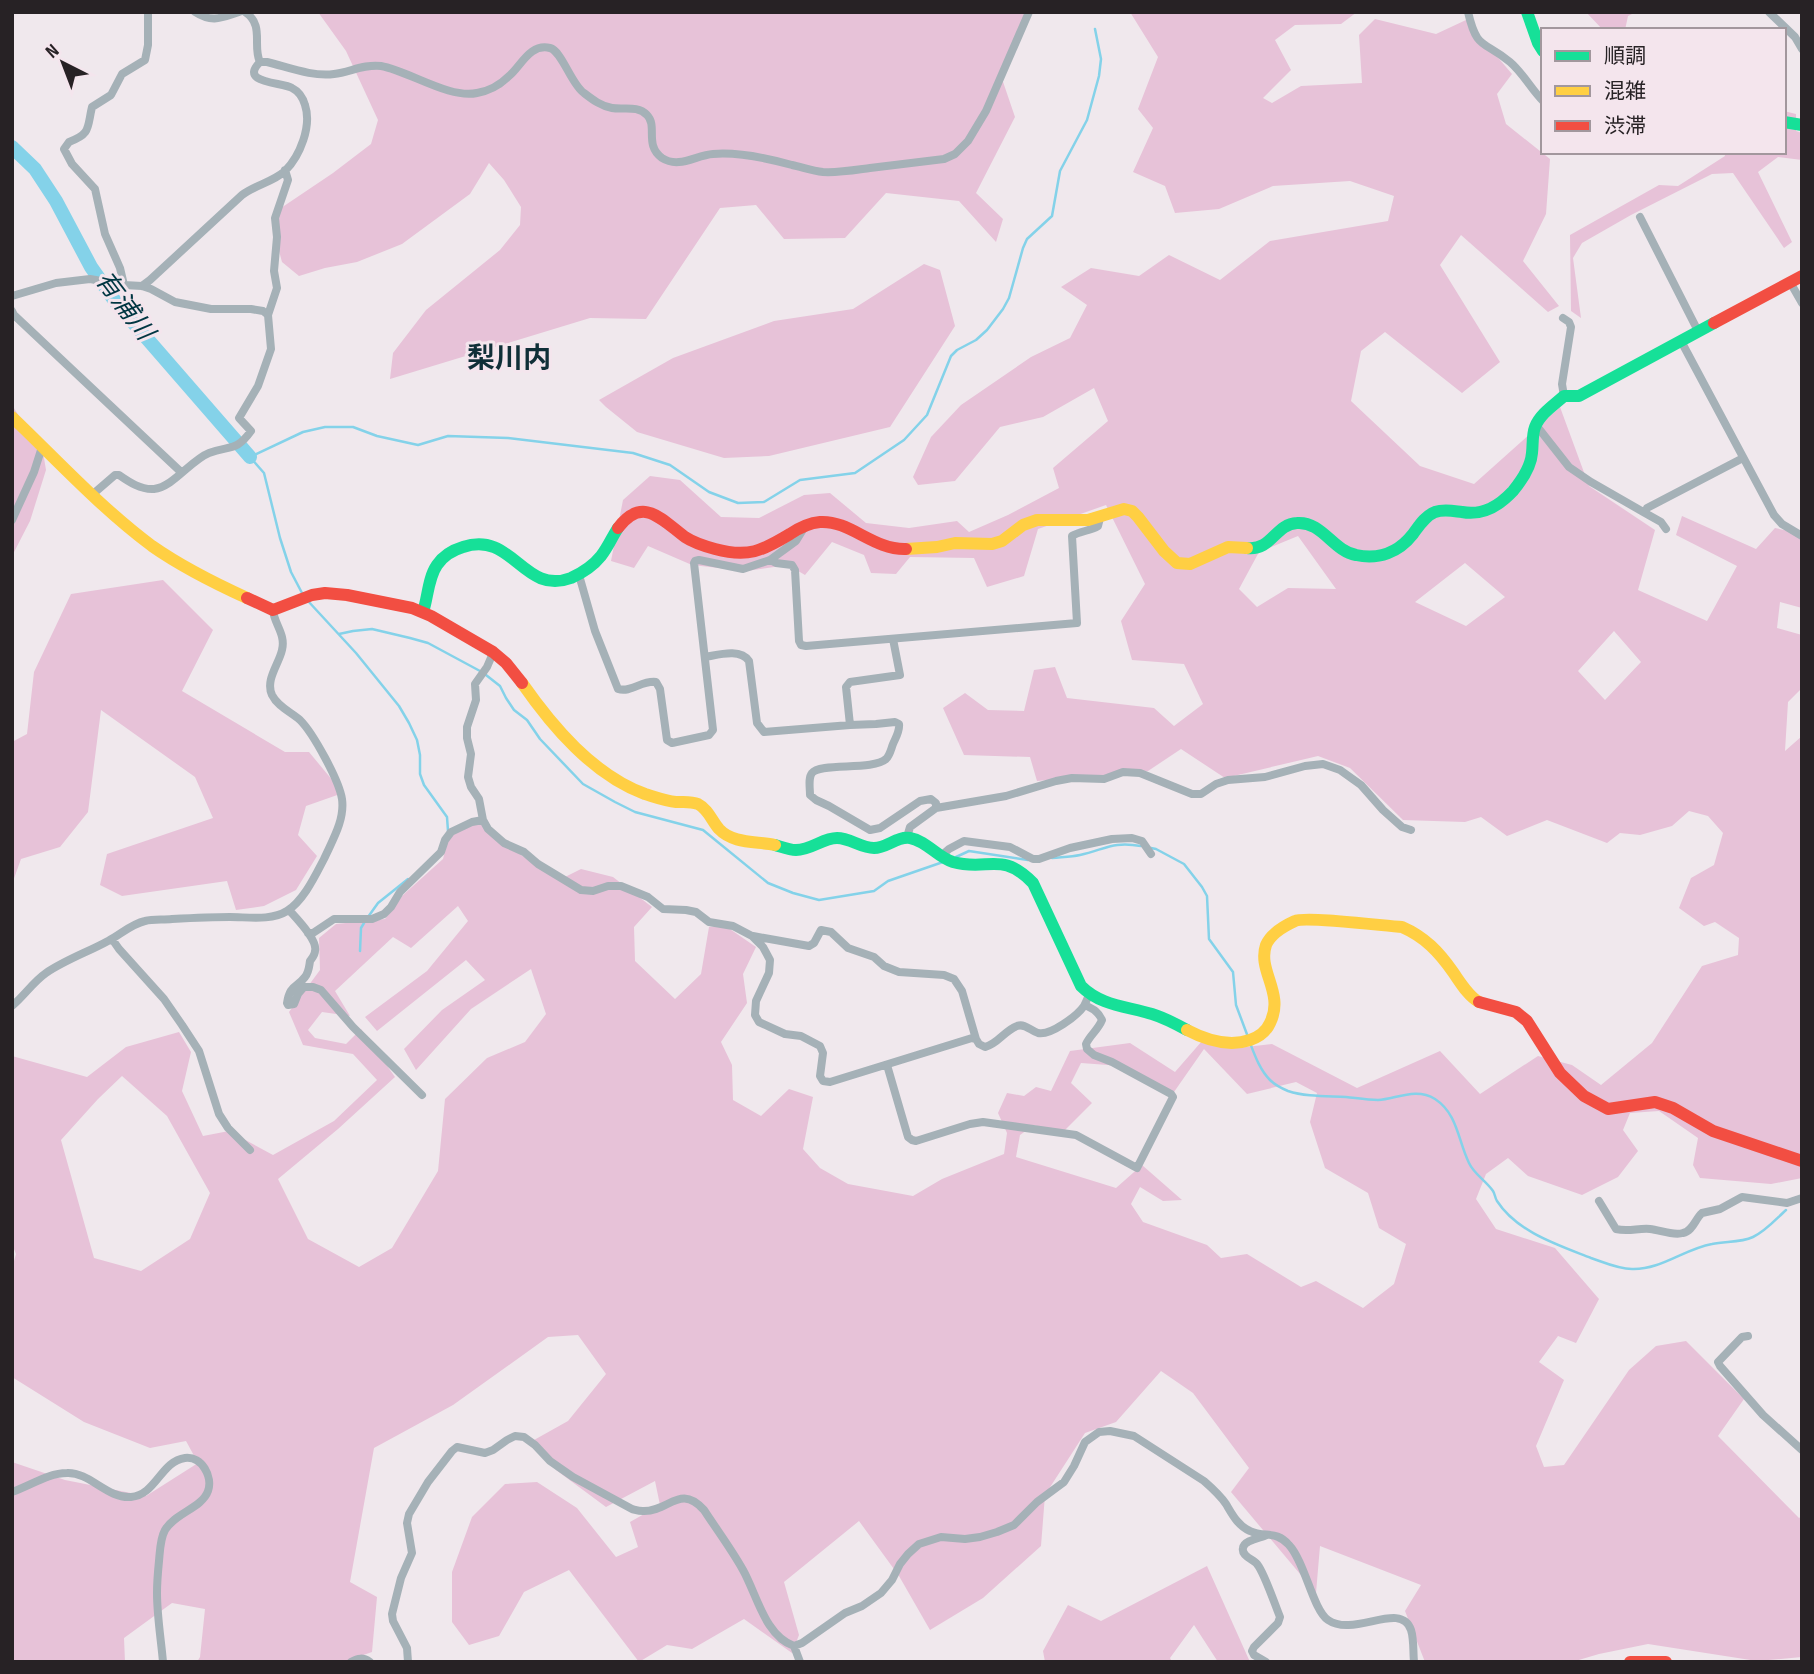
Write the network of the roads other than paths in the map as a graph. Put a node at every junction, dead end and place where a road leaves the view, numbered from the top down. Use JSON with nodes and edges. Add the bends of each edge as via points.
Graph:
{"nodes":[{"id":1,"x":148,"y":12,"type":"edge"},
{"id":2,"x":195,"y":12,"type":"edge"},
{"id":3,"x":239,"y":12,"type":"edge"},
{"id":4,"x":246,"y":12,"type":"edge"},
{"id":5,"x":1030,"y":12,"type":"edge"},
{"id":6,"x":1468,"y":12,"type":"edge"},
{"id":7,"x":1527,"y":12,"type":"edge"},
{"id":8,"x":1769,"y":12,"type":"edge"},
{"id":9,"x":1786,"y":28,"type":"edge"},
{"id":10,"x":1786,"y":28,"type":"edge"},
{"id":11,"x":1541,"y":48,"type":"edge"},
{"id":12,"x":1802,"y":49,"type":"edge"},
{"id":13,"x":260,"y":62,"type":"junction"},
{"id":14,"x":1541,"y":99,"type":"edge"},
{"id":15,"x":285,"y":170,"type":"junction"},
{"id":16,"x":1640,"y":217,"type":"dead end"},
{"id":17,"x":1796,"y":279,"type":"edge"},
{"id":18,"x":124,"y":285,"type":"junction"},
{"id":19,"x":142,"y":286,"type":"junction"},
{"id":20,"x":12,"y":296,"type":"edge"},
{"id":21,"x":1802,"y":303,"type":"edge"},
{"id":22,"x":12,"y":311,"type":"edge"},
{"id":23,"x":268,"y":315,"type":"junction"},
{"id":24,"x":1563,"y":318,"type":"dead end"},
{"id":25,"x":1698,"y":331,"type":"junction"},
{"id":26,"x":1681,"y":341,"type":"junction"},
{"id":27,"x":1564,"y":396,"type":"junction"},
{"id":28,"x":12,"y":418,"type":"edge"},
{"id":29,"x":1536,"y":425,"type":"junction"},
{"id":30,"x":42,"y":447,"type":"junction"},
{"id":31,"x":1743,"y":458,"type":"junction"},
{"id":32,"x":181,"y":472,"type":"junction"},
{"id":33,"x":93,"y":494,"type":"junction"},
{"id":34,"x":1645,"y":513,"type":"junction"},
{"id":35,"x":1100,"y":518,"type":"junction"},
{"id":36,"x":12,"y":520,"type":"edge"},
{"id":37,"x":806,"y":526,"type":"junction"},
{"id":38,"x":1666,"y":529,"type":"dead end"},
{"id":39,"x":1802,"y":536,"type":"edge"},
{"id":40,"x":770,"y":560,"type":"junction"},
{"id":41,"x":579,"y":575,"type":"junction"},
{"id":42,"x":273,"y":610,"type":"junction"},
{"id":43,"x":423,"y":612,"type":"junction"},
{"id":44,"x":893,"y":639,"type":"junction"},
{"id":45,"x":705,"y":657,"type":"junction"},
{"id":46,"x":490,"y":660,"type":"junction"},
{"id":47,"x":849,"y":725,"type":"junction"},
{"id":48,"x":936,"y":808,"type":"junction"},
{"id":49,"x":483,"y":820,"type":"junction"},
{"id":50,"x":1411,"y":830,"type":"dead end"},
{"id":51,"x":907,"y":837,"type":"junction"},
{"id":52,"x":1151,"y":853,"type":"dead end"},
{"id":53,"x":942,"y":856,"type":"junction"},
{"id":54,"x":289,"y":910,"type":"junction"},
{"id":55,"x":308,"y":933,"type":"junction"},
{"id":56,"x":752,"y":936,"type":"junction"},
{"id":57,"x":112,"y":939,"type":"junction"},
{"id":58,"x":1086,"y":1000,"type":"junction"},
{"id":59,"x":12,"y":1006,"type":"edge"},
{"id":60,"x":976,"y":1039,"type":"junction"},
{"id":61,"x":887,"y":1065,"type":"junction"},
{"id":62,"x":422,"y":1095,"type":"dead end"},
{"id":63,"x":250,"y":1150,"type":"dead end"},
{"id":64,"x":1802,"y":1161,"type":"edge"},
{"id":65,"x":1802,"y":1198,"type":"edge"},
{"id":66,"x":1599,"y":1201,"type":"dead end"},
{"id":67,"x":1748,"y":1336,"type":"dead end"},
{"id":68,"x":1802,"y":1450,"type":"edge"},
{"id":69,"x":12,"y":1492,"type":"edge"},
{"id":70,"x":1270,"y":1534,"type":"junction"},
{"id":71,"x":794,"y":1646,"type":"junction"},
{"id":72,"x":163,"y":1662,"type":"edge"},
{"id":73,"x":351,"y":1662,"type":"edge"},
{"id":74,"x":370,"y":1662,"type":"edge"},
{"id":75,"x":408,"y":1662,"type":"edge"},
{"id":76,"x":800,"y":1662,"type":"edge"},
{"id":77,"x":1266,"y":1662,"type":"edge"},
{"id":78,"x":1414,"y":1662,"type":"edge"},
{"id":79,"x":1630,"y":1662,"type":"edge"},
{"id":80,"x":1666,"y":1662,"type":"edge"}],
"edges":[{"from":1,"to":18,"type":"street","via":[[145,60],[122,74],[111,94],[92,107],[87,131],[64,149],[95,189]]},
{"from":2,"to":3,"type":"street","via":[[218,19]]},
{"from":4,"to":13,"type":"street","via":[[255,21]]},
{"from":5,"to":13,"type":"street","via":[[986,111],[955,154],[848,172],[822,172],[763,157],[712,154],[679,163],[665,160],[655,152],[647,115],[599,104],[580,91],[559,55],[547,47],[531,52],[497,86],[475,94],[459,94],[382,66],[317,74]]},
{"from":6,"to":14,"type":"street","via":[[1472,32],[1482,44],[1508,60]]},
{"from":7,"to":11,"type":"main road"},
{"from":8,"to":10,"type":"street"},
{"from":9,"to":12,"type":"street"},
{"from":13,"to":15,"type":"street","via":[[256,77],[293,88],[305,106],[303,140]]},
{"from":15,"to":19,"type":"street","via":[[242,195]]},
{"from":15,"to":23,"type":"street","via":[[288,180],[275,218],[277,288]]},
{"from":16,"to":25,"type":"street"},
{"from":17,"to":21,"type":"street"},
{"from":17,"to":25,"type":"main road"},
{"from":18,"to":19,"type":"street"},
{"from":18,"to":20,"type":"street","via":[[90,279]]},
{"from":19,"to":23,"type":"street","via":[[175,302],[211,309],[251,309]]},
{"from":22,"to":32,"type":"street"},
{"from":23,"to":32,"type":"street","via":[[271,349],[258,386],[239,418],[251,431],[236,447],[208,454]]},
{"from":24,"to":27,"type":"street","via":[[1571,327]]},
{"from":25,"to":26,"type":"main road"},
{"from":26,"to":27,"type":"main road","via":[[1579,396]]},
{"from":26,"to":31,"type":"street"},
{"from":27,"to":29,"type":"main road"},
{"from":28,"to":30,"type":"main road"},
{"from":29,"to":34,"type":"street","via":[[1569,467]]},
{"from":29,"to":35,"type":"main road","via":[[1531,460],[1501,502],[1469,515],[1435,512],[1398,550],[1388,554],[1349,553],[1317,528],[1295,523],[1256,550],[1228,547],[1194,564],[1181,565],[1171,560],[1132,512],[1124,509]]},
{"from":30,"to":33,"type":"main road"},
{"from":30,"to":36,"type":"street"},
{"from":31,"to":34,"type":"street","via":[[1652,504]]},
{"from":31,"to":39,"type":"street","via":[[1774,516]]},
{"from":32,"to":33,"type":"street","via":[[169,484],[153,489],[115,475]]},
{"from":33,"to":42,"type":"main road","via":[[153,547],[198,576]]},
{"from":34,"to":38,"type":"street"},
{"from":35,"to":37,"type":"main road","via":[[1033,521],[993,544],[896,549],[831,523],[818,521]]},
{"from":35,"to":44,"type":"street","via":[[1098,526],[1072,536],[1077,623]]},
{"from":37,"to":40,"type":"street","via":[[796,541]]},
{"from":37,"to":41,"type":"main road","via":[[751,553],[739,554],[696,543],[652,512],[639,512],[614,530],[603,553]]},
{"from":40,"to":44,"type":"street","via":[[792,565],[795,570],[802,645]]},
{"from":40,"to":45,"type":"street","via":[[744,569],[695,561]]},
{"from":41,"to":43,"type":"main road","via":[[547,583],[498,547],[468,545],[437,562]]},
{"from":41,"to":45,"type":"street","via":[[594,631],[618,689],[656,682],[667,740],[672,743],[709,735],[713,730]]},
{"from":42,"to":43,"type":"main road","via":[[317,594],[340,594]]},
{"from":42,"to":54,"type":"street","via":[[284,640],[270,689],[279,705],[309,730],[342,800],[342,816],[321,864]]},
{"from":43,"to":46,"type":"main road"},
{"from":44,"to":47,"type":"street","via":[[900,675],[850,682],[846,687]]},
{"from":45,"to":47,"type":"street","via":[[745,655],[757,723],[764,732]]},
{"from":46,"to":49,"type":"street","via":[[475,684],[476,700],[467,727],[468,777]]},
{"from":46,"to":51,"type":"main road","via":[[510,666],[561,733],[588,758],[641,793],[704,808],[724,834],[793,849],[828,838],[872,848]]},
{"from":47,"to":48,"type":"street","via":[[895,722],[900,726],[888,758],[882,762],[812,772],[810,794],[816,800],[870,830],[920,801],[930,799]]},
{"from":48,"to":50,"type":"street","via":[[1006,796],[1056,781],[1104,779],[1123,772],[1140,773],[1201,794],[1228,780],[1323,764],[1361,785],[1383,810]]},
{"from":48,"to":51,"type":"street","via":[[910,827]]},
{"from":49,"to":55,"type":"street","via":[[451,832],[441,852],[384,914],[372,919],[334,919]]},
{"from":49,"to":56,"type":"street","via":[[505,843],[582,890],[621,886],[663,909],[696,912],[709,922],[733,926]]},
{"from":51,"to":53,"type":"main road"},
{"from":52,"to":53,"type":"street","via":[[1142,841],[1132,838],[1081,845],[1039,859],[1010,847],[964,841]]},
{"from":53,"to":58,"type":"main road","via":[[964,864],[998,863],[1024,872]]},
{"from":54,"to":55,"type":"street"},
{"from":54,"to":57,"type":"street","via":[[266,918],[146,921]]},
{"from":55,"to":62,"type":"street","via":[[316,950],[309,971],[292,988],[286,1003],[294,1004],[304,987],[321,990]]},
{"from":56,"to":60,"type":"street","via":[[809,946],[821,930],[831,932],[848,948],[899,972],[954,979]]},
{"from":56,"to":61,"type":"street","via":[[770,960],[756,1001],[759,1022],[820,1046],[823,1081]]},
{"from":57,"to":59,"type":"street","via":[[48,972]]},
{"from":57,"to":63,"type":"street","via":[[182,1025],[199,1051],[219,1114]]},
{"from":58,"to":60,"type":"street","via":[[1070,1019],[1048,1033],[1016,1026],[992,1046],[985,1047]]},
{"from":58,"to":61,"type":"street","via":[[1102,1020],[1088,1038],[1087,1049],[1173,1097],[1137,1168],[1076,1135],[983,1122],[912,1140]]},
{"from":58,"to":64,"type":"main road","via":[[1158,1016],[1202,1037],[1234,1043],[1250,1040],[1270,1026],[1275,1013],[1263,954],[1276,932],[1298,919],[1402,927],[1433,945],[1474,999],[1516,1012],[1527,1021],[1560,1073],[1584,1096],[1608,1109],[1655,1102],[1713,1131]]},
{"from":60,"to":61,"type":"street"},
{"from":65,"to":66,"type":"street","via":[[1787,1203],[1742,1197],[1702,1213],[1692,1228],[1677,1234],[1648,1228],[1616,1229]]},
{"from":67,"to":68,"type":"street","via":[[1742,1336],[1718,1362],[1763,1415]]},
{"from":69,"to":72,"type":"street","via":[[68,1472],[130,1497],[149,1490],[175,1462],[192,1458],[200,1462],[207,1471],[209,1491],[174,1519],[161,1542],[157,1592]]},
{"from":70,"to":71,"type":"street","via":[[1242,1527],[1212,1488],[1134,1436],[1099,1432],[1085,1442],[1063,1482],[1014,1525],[980,1537],[941,1537],[919,1545],[881,1593]]},
{"from":70,"to":77,"type":"street","via":[[1247,1542],[1242,1550],[1258,1565],[1280,1617],[1252,1651]]},
{"from":70,"to":78,"type":"street","via":[[1290,1545],[1327,1620],[1356,1626],[1402,1619],[1411,1632]]},
{"from":71,"to":75,"type":"street","via":[[770,1626],[743,1570],[698,1503],[680,1498],[652,1510],[632,1509],[573,1477],[524,1437],[515,1436],[485,1453],[457,1447],[409,1514],[412,1553],[392,1614]]},
{"from":71,"to":76,"type":"street"},
{"from":73,"to":74,"type":"street","via":[[364,1658]]},
{"from":79,"to":80,"type":"main road"}]}
